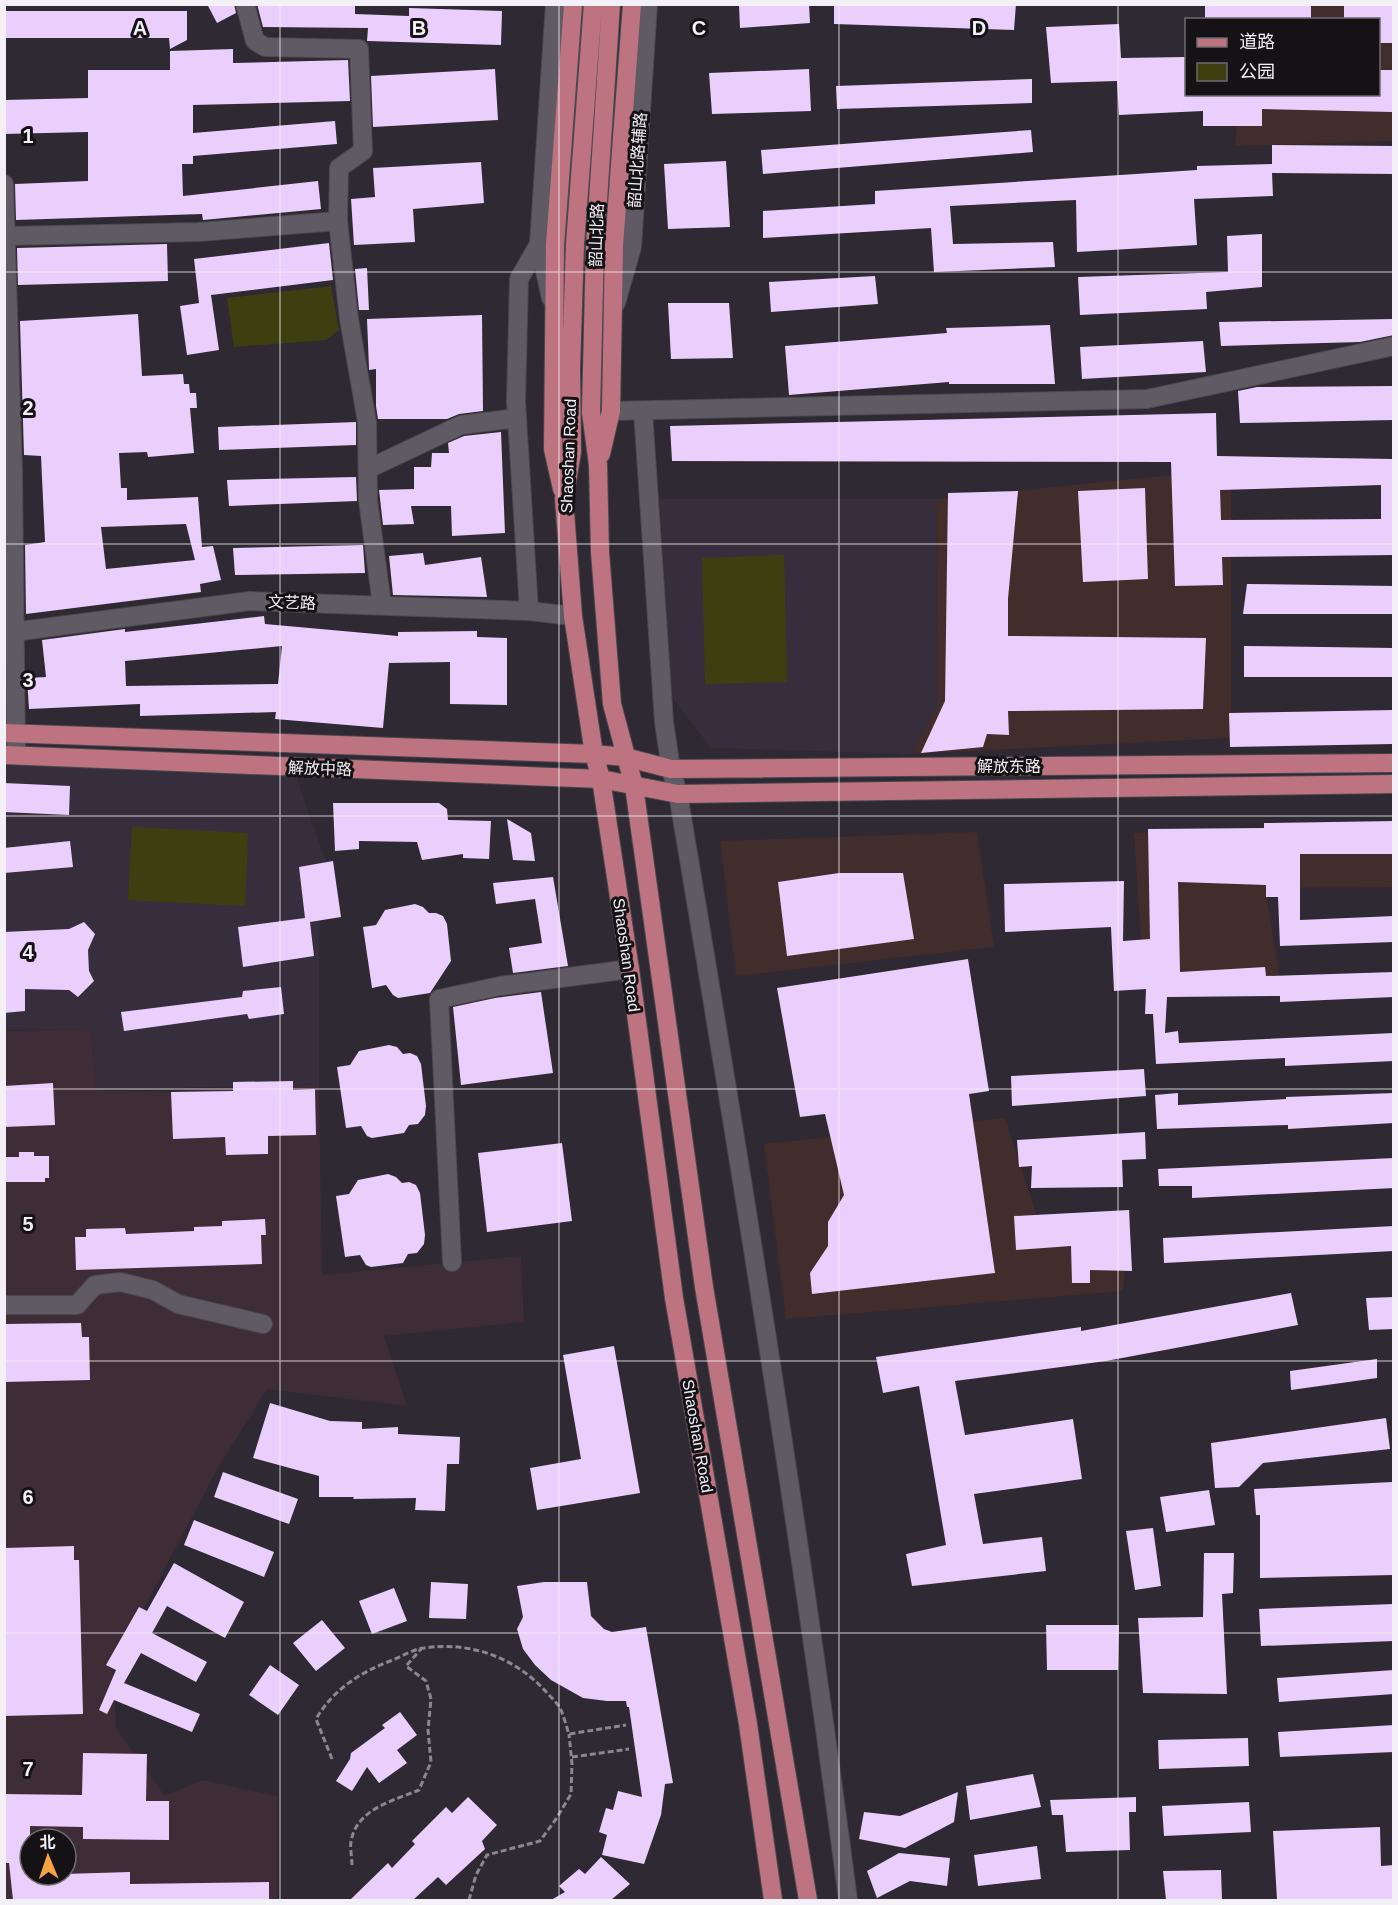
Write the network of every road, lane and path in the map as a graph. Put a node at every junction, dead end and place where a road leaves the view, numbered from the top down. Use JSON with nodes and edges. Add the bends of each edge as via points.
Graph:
{"nodes":[{"id":1,"x":245,"y":4,"type":"edge"},
{"id":2,"x":555,"y":4,"type":"edge"},
{"id":3,"x":573,"y":4,"type":"edge"},
{"id":4,"x":593,"y":4,"type":"edge"},
{"id":5,"x":611,"y":4,"type":"edge"},
{"id":6,"x":632,"y":4,"type":"edge"},
{"id":7,"x":648,"y":4,"type":"edge"},
{"id":8,"x":4,"y":184,"type":"edge"},
{"id":9,"x":338,"y":221,"type":"junction"},
{"id":10,"x":6,"y":236,"type":"edge"},
{"id":11,"x":547,"y":245,"type":"junction"},
{"id":12,"x":613,"y":313,"type":"junction"},
{"id":13,"x":1394,"y":346,"type":"edge"},
{"id":14,"x":611,"y":411,"type":"junction"},
{"id":15,"x":643,"y":411,"type":"junction"},
{"id":16,"x":517,"y":418,"type":"junction"},
{"id":17,"x":598,"y":465,"type":"junction"},
{"id":18,"x":368,"y":469,"type":"junction"},
{"id":19,"x":564,"y":499,"type":"junction"},
{"id":20,"x":382,"y":605,"type":"junction"},
{"id":21,"x":529,"y":611,"type":"junction"},
{"id":22,"x":573,"y":616,"type":"junction"},
{"id":23,"x":13,"y":632,"type":"junction"},
{"id":24,"x":10,"y":733,"type":"edge"},
{"id":25,"x":594,"y":754,"type":"junction"},
{"id":26,"x":10,"y":755,"type":"edge"},
{"id":27,"x":625,"y":757,"type":"junction"},
{"id":28,"x":1394,"y":763,"type":"edge"},
{"id":29,"x":671,"y":768,"type":"junction"},
{"id":30,"x":601,"y":779,"type":"junction"},
{"id":31,"x":1394,"y":784,"type":"edge"},
{"id":32,"x":634,"y":786,"type":"junction"},
{"id":33,"x":678,"y":794,"type":"junction"},
{"id":34,"x":630,"y":969,"type":"junction"},
{"id":35,"x":452,"y":1262,"type":"dead end"},
{"id":36,"x":4,"y":1305,"type":"edge"},
{"id":37,"x":263,"y":1324,"type":"dead end"},
{"id":38,"x":423,"y":1648,"type":"junction"},
{"id":39,"x":626,"y":1725,"type":"dead end"},
{"id":40,"x":568,"y":1734,"type":"junction"},
{"id":41,"x":629,"y":1749,"type":"dead end"},
{"id":42,"x":571,"y":1757,"type":"junction"},
{"id":43,"x":333,"y":1760,"type":"dead end"},
{"id":44,"x":352,"y":1865,"type":"dead end"},
{"id":45,"x":469,"y":1900,"type":"edge"},
{"id":46,"x":772,"y":1900,"type":"edge"},
{"id":47,"x":808,"y":1900,"type":"edge"},
{"id":48,"x":848,"y":1900,"type":"edge"}],
"edges":[{"from":1,"to":9,"type":"street","via":[[255,41],[265,47],[359,49],[363,151],[339,168]]},
{"from":2,"to":11,"type":"street"},
{"from":3,"to":11,"type":"main road"},
{"from":4,"to":19,"type":"main road","name":"Shaoshan Road","via":[[575,244],[572,452]]},
{"from":5,"to":17,"type":"main road","name":"韶山北路","via":[[595,246],[591,412]]},
{"from":6,"to":12,"type":"main road","via":[[614,246]]},
{"from":7,"to":12,"type":"street","name":"韶山北路辅路","via":[[632,247]]},
{"from":8,"to":10,"type":"street"},
{"from":9,"to":10,"type":"street","via":[[199,232]]},
{"from":9,"to":18,"type":"street","via":[[348,319],[367,422]]},
{"from":10,"to":23,"type":"street"},
{"from":11,"to":16,"type":"street","via":[[519,279]]},
{"from":11,"to":19,"type":"main road","via":[[554,309],[553,449]]},
{"from":12,"to":14,"type":"main road"},
{"from":13,"to":15,"type":"street","via":[[1148,399]]},
{"from":14,"to":15,"type":"street"},
{"from":14,"to":17,"type":"main road"},
{"from":15,"to":29,"type":"street","via":[[664,722]]},
{"from":16,"to":18,"type":"street","via":[[461,425]]},
{"from":16,"to":21,"type":"street"},
{"from":17,"to":27,"type":"main road","name":"Shaoshan Road","via":[[600,552],[612,704]]},
{"from":18,"to":20,"type":"street","via":[[368,500]]},
{"from":19,"to":22,"type":"main road","name":"Shaoshan Road"},
{"from":20,"to":21,"type":"street","name":"文艺路"},
{"from":20,"to":23,"type":"street","name":"文艺路","via":[[250,601]]},
{"from":21,"to":22,"type":"street","name":"文艺路"},
{"from":22,"to":25,"type":"main road","name":"Shaoshan Road"},
{"from":23,"to":24,"type":"street"},
{"from":24,"to":25,"type":"main road","name":"解放中路"},
{"from":24,"to":26,"type":"street"},
{"from":25,"to":27,"type":"main road","name":"解放中路"},
{"from":25,"to":30,"type":"main road","name":"Shaoshan Road"},
{"from":26,"to":30,"type":"main road","name":"解放中路"},
{"from":27,"to":29,"type":"main road","name":"解放东路"},
{"from":27,"to":32,"type":"main road","name":"Shaoshan Road"},
{"from":28,"to":29,"type":"main road","name":"解放东路"},
{"from":29,"to":33,"type":"street"},
{"from":30,"to":32,"type":"main road","name":"解放中路"},
{"from":30,"to":34,"type":"main road","name":"Shaoshan Road"},
{"from":31,"to":33,"type":"main road","name":"解放东路"},
{"from":32,"to":33,"type":"main road","name":"解放东路"},
{"from":32,"to":47,"type":"main road","name":"Shaoshan Road","via":[[704,1287]]},
{"from":33,"to":48,"type":"street","via":[[768,1342]]},
{"from":34,"to":35,"type":"street","via":[[500,986],[439,999]]},
{"from":34,"to":46,"type":"main road","name":"Shaoshan Road","via":[[674,1298],[748,1724]]},
{"from":36,"to":37,"type":"street","via":[[77,1305],[95,1285],[120,1282],[153,1290],[178,1304]]},
{"from":38,"to":40,"type":"path","via":[[483,1651],[513,1663],[559,1707]]},
{"from":38,"to":43,"type":"path","via":[[370,1669],[343,1685],[325,1705],[316,1719]]},
{"from":38,"to":44,"type":"path","via":[[406,1666],[426,1681],[431,1699],[431,1762],[419,1790],[361,1818],[351,1838]]},
{"from":39,"to":40,"type":"path"},
{"from":40,"to":42,"type":"path"},
{"from":41,"to":42,"type":"path"},
{"from":42,"to":45,"type":"path","via":[[571,1794],[556,1819],[540,1841],[487,1855]]}]}
